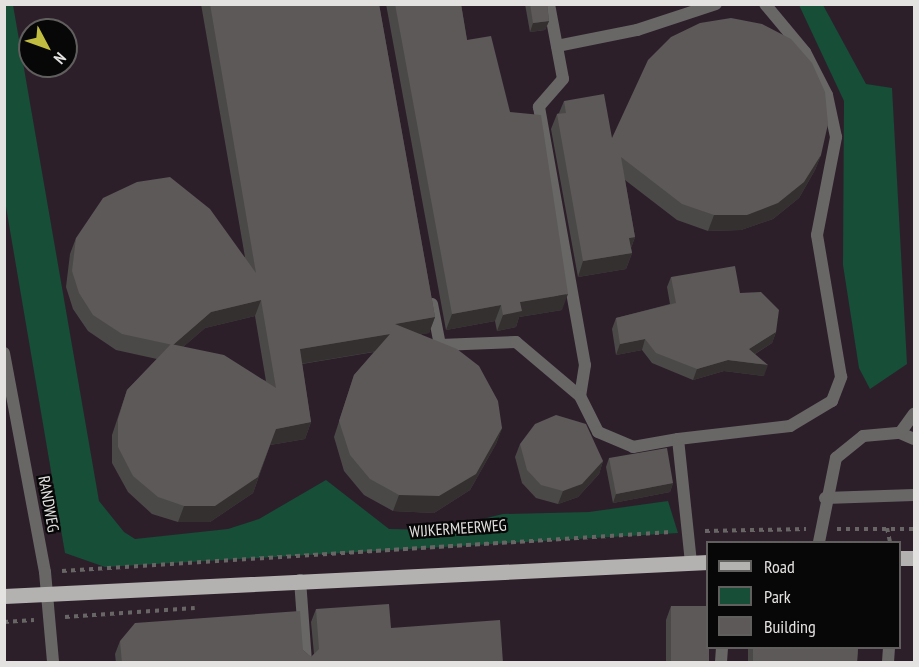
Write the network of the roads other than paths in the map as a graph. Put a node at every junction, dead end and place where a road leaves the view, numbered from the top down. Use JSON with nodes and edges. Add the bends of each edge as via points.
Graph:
{"nodes":[{"id":1,"x":549,"y":4,"type":"edge"},
{"id":2,"x":716,"y":4,"type":"edge"},
{"id":3,"x":765,"y":4,"type":"edge"},
{"id":4,"x":557,"y":46,"type":"junction"},
{"id":5,"x":429,"y":286,"type":"edge"},
{"id":6,"x":4,"y":353,"type":"edge"},
{"id":7,"x":580,"y":396,"type":"junction"},
{"id":8,"x":915,"y":414,"type":"edge"},
{"id":9,"x":900,"y":433,"type":"junction"},
{"id":10,"x":915,"y":439,"type":"edge"},
{"id":11,"x":678,"y":440,"type":"junction"},
{"id":12,"x":915,"y":495,"type":"edge"},
{"id":13,"x":825,"y":498,"type":"junction"},
{"id":14,"x":819,"y":541,"type":"edge"},
{"id":15,"x":706,"y":562,"type":"edge"},
{"id":16,"x":691,"y":563,"type":"junction"},
{"id":17,"x":300,"y":580,"type":"junction"},
{"id":18,"x":47,"y":591,"type":"junction"},
{"id":19,"x":4,"y":596,"type":"edge"},
{"id":20,"x":53,"y":663,"type":"edge"},
{"id":21,"x":306,"y":663,"type":"edge"}],
"edges":[{"from":1,"to":4,"type":"street"},
{"from":2,"to":4,"type":"street","via":[[637,30]]},
{"from":3,"to":11,"type":"street","via":[[805,51],[827,95],[836,137],[817,235],[841,376],[832,401],[790,426]]},
{"from":4,"to":7,"type":"street","via":[[563,79],[539,107],[585,364]]},
{"from":5,"to":7,"type":"street","via":[[440,345],[516,342]]},
{"from":6,"to":18,"type":"street","name":"RANDWEG"},
{"from":7,"to":11,"type":"street","via":[[598,432],[633,447]]},
{"from":8,"to":9,"type":"street"},
{"from":9,"to":10,"type":"street"},
{"from":9,"to":13,"type":"street","via":[[863,436],[836,458]]},
{"from":11,"to":16,"type":"street"},
{"from":12,"to":13,"type":"street"},
{"from":13,"to":14,"type":"street"},
{"from":15,"to":16,"type":"main road"},
{"from":16,"to":17,"type":"main road"},
{"from":17,"to":18,"type":"main road"},
{"from":17,"to":21,"type":"street"},
{"from":18,"to":19,"type":"main road"},
{"from":18,"to":20,"type":"street","name":"RANDWEG"}]}
